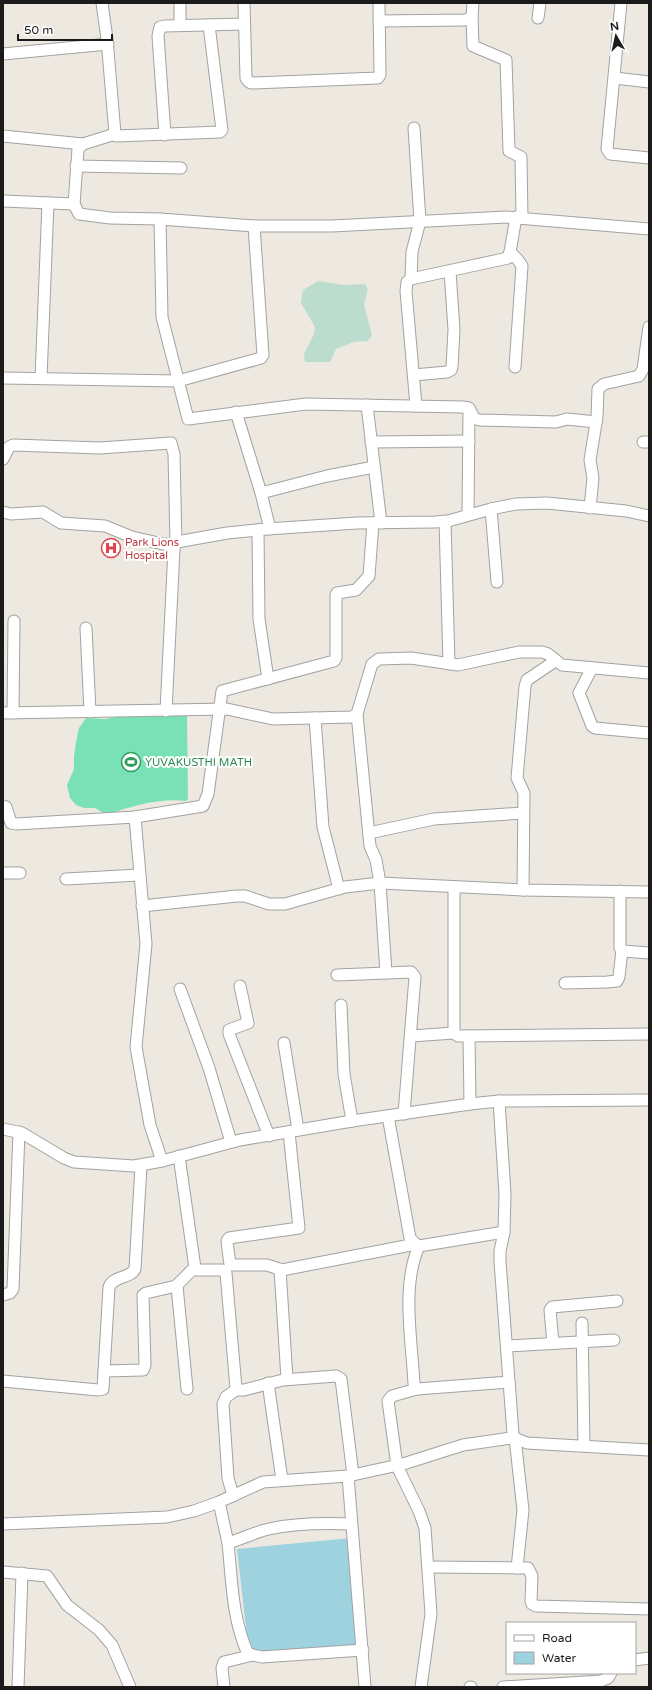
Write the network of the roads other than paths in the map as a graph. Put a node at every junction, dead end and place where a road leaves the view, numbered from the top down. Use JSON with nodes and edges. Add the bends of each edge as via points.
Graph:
{"nodes":[{"id":1,"x":102,"y":3,"type":"edge"},
{"id":2,"x":180,"y":3,"type":"edge"},
{"id":3,"x":244,"y":3,"type":"edge"},
{"id":4,"x":379,"y":3,"type":"edge"},
{"id":5,"x":474,"y":3,"type":"edge"},
{"id":6,"x":540,"y":3,"type":"edge"},
{"id":7,"x":622,"y":3,"type":"edge"},
{"id":8,"x":472,"y":17,"type":"junction"},
{"id":9,"x":538,"y":18,"type":"dead end"},
{"id":10,"x":380,"y":21,"type":"junction"},
{"id":11,"x":244,"y":24,"type":"junction"},
{"id":12,"x":180,"y":25,"type":"junction"},
{"id":13,"x":209,"y":25,"type":"junction"},
{"id":14,"x":108,"y":44,"type":"junction"},
{"id":15,"x":3,"y":54,"type":"edge"},
{"id":16,"x":615,"y":78,"type":"junction"},
{"id":17,"x":649,"y":82,"type":"edge"},
{"id":18,"x":414,"y":128,"type":"dead end"},
{"id":19,"x":115,"y":134,"type":"junction"},
{"id":20,"x":165,"y":135,"type":"junction"},
{"id":21,"x":3,"y":136,"type":"edge"},
{"id":22,"x":83,"y":144,"type":"junction"},
{"id":23,"x":649,"y":158,"type":"edge"},
{"id":24,"x":76,"y":166,"type":"junction"},
{"id":25,"x":181,"y":168,"type":"dead end"},
{"id":26,"x":3,"y":201,"type":"edge"},
{"id":27,"x":48,"y":203,"type":"junction"},
{"id":28,"x":74,"y":204,"type":"junction"},
{"id":29,"x":519,"y":218,"type":"junction"},
{"id":30,"x":160,"y":219,"type":"junction"},
{"id":31,"x":420,"y":221,"type":"junction"},
{"id":32,"x":254,"y":226,"type":"junction"},
{"id":33,"x":649,"y":229,"type":"edge"},
{"id":34,"x":510,"y":252,"type":"junction"},
{"id":35,"x":450,"y":271,"type":"junction"},
{"id":36,"x":412,"y":279,"type":"junction"},
{"id":37,"x":649,"y":327,"type":"edge"},
{"id":38,"x":515,"y":368,"type":"dead end"},
{"id":39,"x":414,"y":375,"type":"junction"},
{"id":40,"x":3,"y":378,"type":"edge"},
{"id":41,"x":41,"y":378,"type":"junction"},
{"id":42,"x":178,"y":381,"type":"junction"},
{"id":43,"x":367,"y":405,"type":"junction"},
{"id":44,"x":416,"y":406,"type":"junction"},
{"id":45,"x":469,"y":408,"type":"junction"},
{"id":46,"x":236,"y":412,"type":"junction"},
{"id":47,"x":596,"y":422,"type":"junction"},
{"id":48,"x":469,"y":441,"type":"junction"},
{"id":49,"x":371,"y":442,"type":"junction"},
{"id":50,"x":3,"y":459,"type":"edge"},
{"id":51,"x":374,"y":467,"type":"junction"},
{"id":52,"x":261,"y":493,"type":"junction"},
{"id":53,"x":590,"y":508,"type":"junction"},
{"id":54,"x":491,"y":509,"type":"junction"},
{"id":55,"x":3,"y":512,"type":"edge"},
{"id":56,"x":468,"y":515,"type":"junction"},
{"id":57,"x":649,"y":516,"type":"edge"},
{"id":58,"x":445,"y":521,"type":"junction"},
{"id":59,"x":377,"y":523,"type":"junction"},
{"id":60,"x":270,"y":529,"type":"junction"},
{"id":61,"x":258,"y":530,"type":"junction"},
{"id":62,"x":175,"y":544,"type":"junction"},
{"id":63,"x":497,"y":582,"type":"dead end"},
{"id":64,"x":14,"y":621,"type":"dead end"},
{"id":65,"x":86,"y":628,"type":"dead end"},
{"id":66,"x":555,"y":661,"type":"junction"},
{"id":67,"x":449,"y":664,"type":"junction"},
{"id":68,"x":592,"y":668,"type":"junction"},
{"id":69,"x":649,"y":673,"type":"edge"},
{"id":70,"x":268,"y":678,"type":"junction"},
{"id":71,"x":221,"y":710,"type":"junction"},
{"id":72,"x":166,"y":711,"type":"junction"},
{"id":73,"x":90,"y":712,"type":"junction"},
{"id":74,"x":8,"y":713,"type":"edge"},
{"id":75,"x":357,"y":714,"type":"junction"},
{"id":76,"x":315,"y":718,"type":"junction"},
{"id":77,"x":649,"y":733,"type":"edge"},
{"id":78,"x":3,"y":806,"type":"edge"},
{"id":79,"x":523,"y":814,"type":"junction"},
{"id":80,"x":135,"y":817,"type":"junction"},
{"id":81,"x":369,"y":833,"type":"junction"},
{"id":82,"x":3,"y":873,"type":"edge"},
{"id":83,"x":20,"y":873,"type":"dead end"},
{"id":84,"x":139,"y":875,"type":"junction"},
{"id":85,"x":66,"y":878,"type":"dead end"},
{"id":86,"x":380,"y":883,"type":"junction"},
{"id":87,"x":454,"y":887,"type":"junction"},
{"id":88,"x":339,"y":889,"type":"junction"},
{"id":89,"x":523,"y":890,"type":"junction"},
{"id":90,"x":620,"y":891,"type":"junction"},
{"id":91,"x":649,"y":892,"type":"edge"},
{"id":92,"x":142,"y":906,"type":"junction"},
{"id":93,"x":622,"y":950,"type":"junction"},
{"id":94,"x":649,"y":953,"type":"edge"},
{"id":95,"x":386,"y":973,"type":"junction"},
{"id":96,"x":338,"y":975,"type":"dead end"},
{"id":97,"x":565,"y":983,"type":"dead end"},
{"id":98,"x":240,"y":986,"type":"dead end"},
{"id":99,"x":180,"y":989,"type":"dead end"},
{"id":100,"x":341,"y":1005,"type":"dead end"},
{"id":101,"x":454,"y":1033,"type":"junction"},
{"id":102,"x":649,"y":1034,"type":"edge"},
{"id":103,"x":411,"y":1036,"type":"junction"},
{"id":104,"x":469,"y":1036,"type":"junction"},
{"id":105,"x":284,"y":1043,"type":"dead end"},
{"id":106,"x":649,"y":1100,"type":"edge"},
{"id":107,"x":499,"y":1102,"type":"junction"},
{"id":108,"x":470,"y":1104,"type":"junction"},
{"id":109,"x":404,"y":1114,"type":"junction"},
{"id":110,"x":388,"y":1116,"type":"junction"},
{"id":111,"x":352,"y":1121,"type":"junction"},
{"id":112,"x":3,"y":1129,"type":"edge"},
{"id":113,"x":293,"y":1131,"type":"junction"},
{"id":114,"x":19,"y":1132,"type":"junction"},
{"id":115,"x":269,"y":1136,"type":"junction"},
{"id":116,"x":231,"y":1142,"type":"junction"},
{"id":117,"x":179,"y":1156,"type":"junction"},
{"id":118,"x":162,"y":1161,"type":"junction"},
{"id":119,"x":141,"y":1166,"type":"junction"},
{"id":120,"x":504,"y":1232,"type":"junction"},
{"id":121,"x":417,"y":1246,"type":"junction"},
{"id":122,"x":195,"y":1267,"type":"junction"},
{"id":123,"x":280,"y":1269,"type":"junction"},
{"id":124,"x":177,"y":1286,"type":"junction"},
{"id":125,"x":3,"y":1295,"type":"edge"},
{"id":126,"x":617,"y":1301,"type":"dead end"},
{"id":127,"x":582,"y":1323,"type":"dead end"},
{"id":128,"x":614,"y":1340,"type":"dead end"},
{"id":129,"x":583,"y":1342,"type":"junction"},
{"id":130,"x":553,"y":1343,"type":"junction"},
{"id":131,"x":507,"y":1346,"type":"junction"},
{"id":132,"x":104,"y":1371,"type":"junction"},
{"id":133,"x":287,"y":1380,"type":"junction"},
{"id":134,"x":3,"y":1381,"type":"edge"},
{"id":135,"x":509,"y":1382,"type":"junction"},
{"id":136,"x":268,"y":1383,"type":"junction"},
{"id":137,"x":187,"y":1389,"type":"dead end"},
{"id":138,"x":237,"y":1389,"type":"junction"},
{"id":139,"x":417,"y":1389,"type":"junction"},
{"id":140,"x":514,"y":1438,"type":"junction"},
{"id":141,"x":584,"y":1446,"type":"junction"},
{"id":142,"x":649,"y":1450,"type":"edge"},
{"id":143,"x":397,"y":1466,"type":"junction"},
{"id":144,"x":350,"y":1475,"type":"junction"},
{"id":145,"x":282,"y":1480,"type":"junction"},
{"id":146,"x":233,"y":1496,"type":"junction"},
{"id":147,"x":219,"y":1502,"type":"junction"},
{"id":148,"x":3,"y":1524,"type":"edge"},
{"id":149,"x":351,"y":1524,"type":"junction"},
{"id":150,"x":228,"y":1543,"type":"junction"},
{"id":151,"x":428,"y":1567,"type":"junction"},
{"id":152,"x":517,"y":1568,"type":"junction"},
{"id":153,"x":3,"y":1572,"type":"edge"},
{"id":154,"x":22,"y":1573,"type":"junction"},
{"id":155,"x":649,"y":1609,"type":"edge"},
{"id":156,"x":363,"y":1650,"type":"junction"},
{"id":157,"x":253,"y":1655,"type":"junction"},
{"id":158,"x":649,"y":1658,"type":"edge"},
{"id":159,"x":636,"y":1660,"type":"edge"},
{"id":160,"x":610,"y":1674,"type":"edge"},
{"id":161,"x":18,"y":1687,"type":"edge"},
{"id":162,"x":130,"y":1687,"type":"edge"},
{"id":163,"x":224,"y":1687,"type":"edge"},
{"id":164,"x":365,"y":1687,"type":"edge"},
{"id":165,"x":421,"y":1687,"type":"edge"},
{"id":166,"x":504,"y":1687,"type":"edge"}],
"edges":[{"from":1,"to":14,"type":"street"},
{"from":2,"to":12,"type":"street"},
{"from":3,"to":11,"type":"street"},
{"from":4,"to":10,"type":"street"},
{"from":5,"to":8,"type":"street"},
{"from":6,"to":9,"type":"street"},
{"from":7,"to":16,"type":"street"},
{"from":8,"to":10,"type":"street","via":[[465,20]]},
{"from":8,"to":29,"type":"street","via":[[473,46],[506,60],[509,151],[521,157]]},
{"from":10,"to":11,"type":"street","via":[[378,78],[251,83],[246,78]]},
{"from":11,"to":13,"type":"street"},
{"from":12,"to":13,"type":"street"},
{"from":12,"to":20,"type":"street","via":[[160,27],[158,33]]},
{"from":13,"to":20,"type":"street","via":[[222,130],[218,133]]},
{"from":14,"to":15,"type":"street"},
{"from":14,"to":19,"type":"street"},
{"from":16,"to":17,"type":"street"},
{"from":16,"to":23,"type":"street","via":[[607,152]]},
{"from":18,"to":31,"type":"street"},
{"from":19,"to":20,"type":"street"},
{"from":19,"to":22,"type":"street"},
{"from":21,"to":22,"type":"street"},
{"from":22,"to":24,"type":"street","via":[[78,149]]},
{"from":24,"to":25,"type":"street"},
{"from":24,"to":28,"type":"street"},
{"from":26,"to":27,"type":"street"},
{"from":27,"to":28,"type":"street"},
{"from":27,"to":41,"type":"street"},
{"from":28,"to":30,"type":"street","via":[[79,214],[86,216]]},
{"from":29,"to":31,"type":"street"},
{"from":29,"to":33,"type":"street"},
{"from":29,"to":34,"type":"street"},
{"from":30,"to":32,"type":"street"},
{"from":30,"to":42,"type":"street","via":[[162,317]]},
{"from":31,"to":32,"type":"street","via":[[332,226]]},
{"from":31,"to":36,"type":"street","via":[[412,252]]},
{"from":32,"to":42,"type":"street","via":[[262,358]]},
{"from":34,"to":35,"type":"street","via":[[504,260]]},
{"from":34,"to":38,"type":"street","via":[[522,266]]},
{"from":35,"to":36,"type":"street"},
{"from":35,"to":39,"type":"street","via":[[454,330],[452,368],[447,372]]},
{"from":36,"to":39,"type":"street","via":[[406,286]]},
{"from":37,"to":47,"type":"street","via":[[641,374],[600,386]]},
{"from":39,"to":44,"type":"street"},
{"from":40,"to":41,"type":"street"},
{"from":41,"to":42,"type":"street"},
{"from":42,"to":46,"type":"street","via":[[188,419]]},
{"from":43,"to":44,"type":"street"},
{"from":43,"to":46,"type":"street","via":[[306,404]]},
{"from":43,"to":49,"type":"street"},
{"from":44,"to":45,"type":"street"},
{"from":45,"to":47,"type":"street","via":[[474,418],[479,420],[556,422],[567,419]]},
{"from":45,"to":48,"type":"street"},
{"from":46,"to":52,"type":"street"},
{"from":47,"to":53,"type":"street","via":[[590,457],[593,478]]},
{"from":48,"to":49,"type":"street"},
{"from":48,"to":56,"type":"street"},
{"from":49,"to":51,"type":"street"},
{"from":50,"to":62,"type":"street","via":[[9,447],[13,445],[100,448],[170,443],[174,454]]},
{"from":51,"to":52,"type":"street"},
{"from":51,"to":59,"type":"street"},
{"from":52,"to":60,"type":"street"},
{"from":53,"to":54,"type":"street","via":[[547,503],[516,504]]},
{"from":53,"to":57,"type":"street"},
{"from":54,"to":56,"type":"street"},
{"from":54,"to":63,"type":"street"},
{"from":55,"to":62,"type":"street","via":[[43,512],[61,523],[105,526],[132,537]]},
{"from":56,"to":58,"type":"street"},
{"from":58,"to":59,"type":"street"},
{"from":58,"to":67,"type":"street"},
{"from":59,"to":60,"type":"street"},
{"from":59,"to":70,"type":"street","via":[[369,576],[356,590],[336,594],[336,658],[333,662]]},
{"from":60,"to":61,"type":"street"},
{"from":61,"to":62,"type":"street","via":[[219,534]]},
{"from":61,"to":70,"type":"street","via":[[259,620]]},
{"from":62,"to":72,"type":"street"},
{"from":64,"to":74,"type":"street"},
{"from":65,"to":73,"type":"street"},
{"from":66,"to":67,"type":"street","via":[[544,652],[526,651],[464,664]]},
{"from":66,"to":68,"type":"street","via":[[562,665]]},
{"from":66,"to":79,"type":"street","via":[[526,683],[517,778],[524,793]]},
{"from":67,"to":75,"type":"street","via":[[410,658],[375,661]]},
{"from":68,"to":69,"type":"street"},
{"from":68,"to":77,"type":"street","via":[[579,693],[592,726]]},
{"from":70,"to":71,"type":"street","via":[[223,690]]},
{"from":71,"to":72,"type":"street"},
{"from":71,"to":76,"type":"street","via":[[267,719]]},
{"from":71,"to":80,"type":"street","via":[[208,794],[203,806]]},
{"from":72,"to":73,"type":"street"},
{"from":73,"to":74,"type":"street"},
{"from":75,"to":76,"type":"street","via":[[352,717]]},
{"from":75,"to":81,"type":"street"},
{"from":76,"to":88,"type":"street","via":[[323,827]]},
{"from":78,"to":80,"type":"street","via":[[13,824]]},
{"from":79,"to":81,"type":"street","via":[[434,819]]},
{"from":79,"to":89,"type":"street"},
{"from":80,"to":84,"type":"street"},
{"from":81,"to":86,"type":"street","via":[[370,848],[376,860]]},
{"from":82,"to":83,"type":"street"},
{"from":84,"to":85,"type":"street"},
{"from":84,"to":92,"type":"street"},
{"from":86,"to":87,"type":"street"},
{"from":86,"to":88,"type":"street"},
{"from":86,"to":95,"type":"street"},
{"from":87,"to":89,"type":"street"},
{"from":87,"to":101,"type":"street"},
{"from":88,"to":92,"type":"street","via":[[285,904],[269,904],[238,896]]},
{"from":89,"to":90,"type":"street"},
{"from":90,"to":91,"type":"street"},
{"from":90,"to":93,"type":"street","via":[[619,944]]},
{"from":92,"to":118,"type":"street","via":[[146,944],[136,1047],[150,1125]]},
{"from":93,"to":94,"type":"street"},
{"from":93,"to":97,"type":"street","via":[[617,981]]},
{"from":95,"to":96,"type":"street"},
{"from":95,"to":103,"type":"street","via":[[410,972],[415,977]]},
{"from":98,"to":115,"type":"street","via":[[248,1023],[229,1030],[229,1034]]},
{"from":99,"to":116,"type":"street","via":[[209,1068]]},
{"from":100,"to":111,"type":"street","via":[[344,1074]]},
{"from":101,"to":103,"type":"street"},
{"from":101,"to":104,"type":"street"},
{"from":102,"to":104,"type":"street"},
{"from":103,"to":109,"type":"street"},
{"from":104,"to":108,"type":"street"},
{"from":105,"to":113,"type":"street"},
{"from":106,"to":107,"type":"street"},
{"from":107,"to":108,"type":"street"},
{"from":107,"to":120,"type":"street","via":[[505,1194]]},
{"from":108,"to":109,"type":"street"},
{"from":109,"to":110,"type":"street"},
{"from":110,"to":111,"type":"street"},
{"from":110,"to":121,"type":"street","via":[[409,1235]]},
{"from":111,"to":113,"type":"street"},
{"from":112,"to":114,"type":"street"},
{"from":113,"to":115,"type":"street"},
{"from":113,"to":123,"type":"street","via":[[299,1228],[232,1236],[227,1239],[230,1265],[263,1265]]},
{"from":114,"to":119,"type":"street","via":[[74,1162]]},
{"from":114,"to":125,"type":"street","via":[[13,1289]]},
{"from":115,"to":116,"type":"street"},
{"from":116,"to":117,"type":"street"},
{"from":117,"to":118,"type":"street"},
{"from":117,"to":122,"type":"street"},
{"from":118,"to":119,"type":"street"},
{"from":119,"to":132,"type":"street","via":[[135,1269],[132,1273],[112,1281],[109,1287]]},
{"from":120,"to":121,"type":"street"},
{"from":120,"to":131,"type":"street","via":[[500,1262]]},
{"from":121,"to":123,"type":"street"},
{"from":121,"to":139,"type":"street","via":[[409,1298],[414,1384]]},
{"from":122,"to":124,"type":"street"},
{"from":122,"to":138,"type":"street","via":[[197,1270],[222,1270],[226,1273]]},
{"from":123,"to":133,"type":"street"},
{"from":124,"to":132,"type":"street","via":[[143,1295],[143,1370]]},
{"from":124,"to":137,"type":"street"},
{"from":126,"to":130,"type":"street","via":[[552,1307],[550,1310]]},
{"from":127,"to":129,"type":"street"},
{"from":128,"to":129,"type":"street"},
{"from":129,"to":130,"type":"street"},
{"from":129,"to":141,"type":"street"},
{"from":130,"to":131,"type":"street"},
{"from":131,"to":135,"type":"street"},
{"from":132,"to":134,"type":"street","via":[[103,1389],[98,1390]]},
{"from":133,"to":136,"type":"street"},
{"from":133,"to":144,"type":"street","via":[[336,1376],[341,1379]]},
{"from":135,"to":139,"type":"street"},
{"from":135,"to":140,"type":"street"},
{"from":136,"to":138,"type":"street","via":[[244,1390]]},
{"from":136,"to":145,"type":"street"},
{"from":138,"to":146,"type":"street","via":[[226,1397],[223,1404],[227,1474]]},
{"from":139,"to":143,"type":"street","via":[[388,1398]]},
{"from":140,"to":141,"type":"street","via":[[527,1443]]},
{"from":140,"to":143,"type":"street","via":[[463,1445]]},
{"from":140,"to":152,"type":"street","via":[[523,1510]]},
{"from":141,"to":142,"type":"street"},
{"from":143,"to":144,"type":"street"},
{"from":143,"to":151,"type":"street","via":[[424,1524]]},
{"from":144,"to":145,"type":"street"},
{"from":144,"to":149,"type":"street"},
{"from":145,"to":146,"type":"street","via":[[263,1482]]},
{"from":146,"to":147,"type":"street"},
{"from":147,"to":148,"type":"street","via":[[167,1517]]},
{"from":147,"to":150,"type":"street"},
{"from":149,"to":150,"type":"street","via":[[295,1525],[268,1530]]},
{"from":149,"to":156,"type":"street"},
{"from":150,"to":157,"type":"street","via":[[236,1620],[248,1654]]},
{"from":151,"to":152,"type":"street"},
{"from":151,"to":165,"type":"street","via":[[430,1620]]},
{"from":152,"to":155,"type":"street","via":[[530,1569],[531,1601],[536,1606]]},
{"from":153,"to":154,"type":"street"},
{"from":154,"to":161,"type":"street"},
{"from":154,"to":162,"type":"street","via":[[47,1576],[67,1605],[99,1630],[112,1645]]},
{"from":156,"to":157,"type":"street","via":[[262,1657]]},
{"from":156,"to":164,"type":"street"},
{"from":157,"to":163,"type":"street","via":[[224,1662]]},
{"from":158,"to":159,"type":"street"},
{"from":160,"to":166,"type":"street","via":[[601,1681]]}]}
